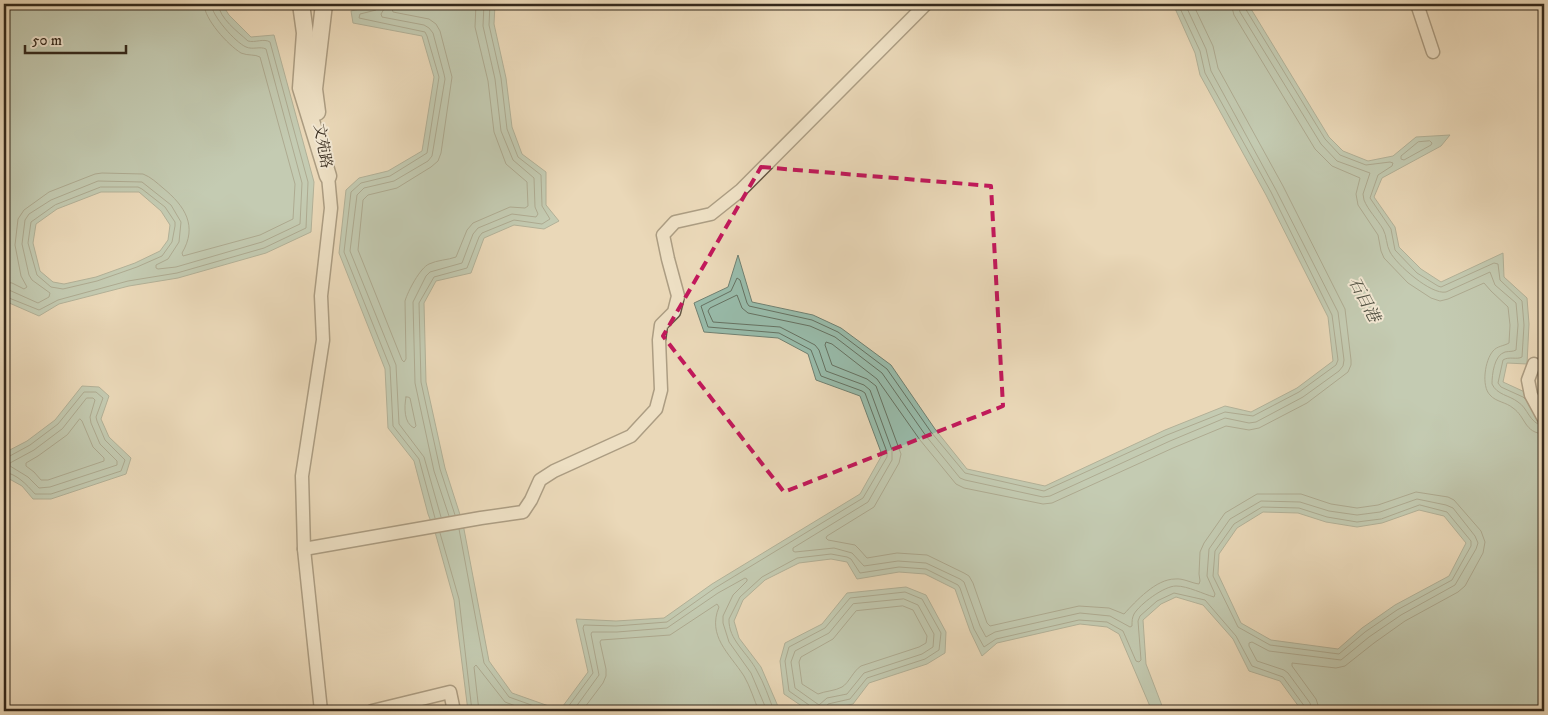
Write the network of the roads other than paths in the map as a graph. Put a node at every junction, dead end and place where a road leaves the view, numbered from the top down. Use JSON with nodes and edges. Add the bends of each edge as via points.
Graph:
{"nodes":[{"id":1,"x":301,"y":4,"type":"edge"},
{"id":2,"x":324,"y":4,"type":"edge"},
{"id":3,"x":926,"y":4,"type":"edge"},
{"id":4,"x":1416,"y":4,"type":"edge"},
{"id":5,"x":1433,"y":52,"type":"dead end"},
{"id":6,"x":328,"y":176,"type":"junction"},
{"id":7,"x":1534,"y":364,"type":"dead end"},
{"id":8,"x":1544,"y":419,"type":"edge"},
{"id":9,"x":304,"y":549,"type":"junction"},
{"id":10,"x":321,"y":711,"type":"edge"},
{"id":11,"x":372,"y":711,"type":"edge"},
{"id":12,"x":454,"y":711,"type":"edge"}],
"edges":[{"from":1,"to":6,"type":"street","name":"文苑路","via":[[305,33],[301,88]]},
{"from":2,"to":6,"type":"street","name":"文苑路","via":[[314,89]]},
{"from":3,"to":9,"type":"street","via":[[741,190],[711,214],[675,222],[663,235],[678,296],[674,312],[661,326],[661,390],[656,409],[631,436],[540,480],[523,512]]},
{"from":4,"to":5,"type":"street"},
{"from":6,"to":9,"type":"street","via":[[331,208],[321,296],[323,340],[302,476]]},
{"from":7,"to":8,"type":"street","via":[[1528,380],[1531,395]]},
{"from":9,"to":10,"type":"street"},
{"from":11,"to":12,"type":"street","via":[[450,692]]}]}
